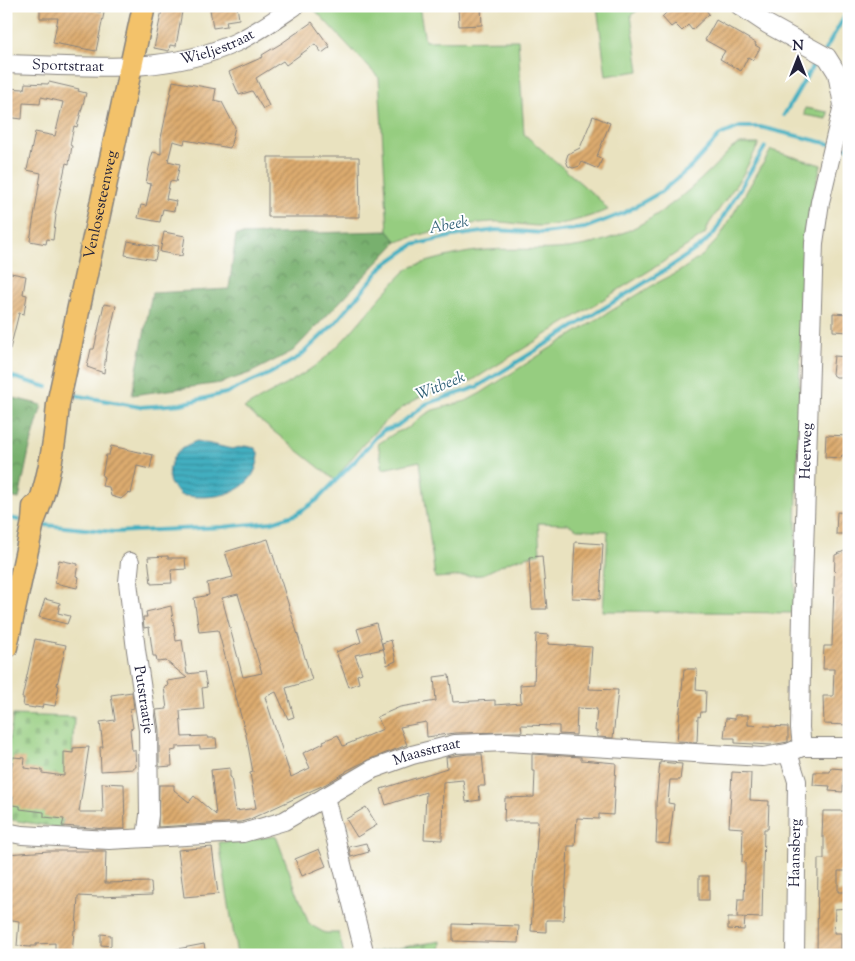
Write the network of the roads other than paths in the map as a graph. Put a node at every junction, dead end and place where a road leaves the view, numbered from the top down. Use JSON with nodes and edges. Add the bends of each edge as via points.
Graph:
{"nodes":[{"id":1,"x":144,"y":6,"type":"edge"},
{"id":2,"x":295,"y":6,"type":"edge"},
{"id":3,"x":740,"y":6,"type":"edge"},
{"id":4,"x":6,"y":64,"type":"edge"},
{"id":5,"x":131,"y":66,"type":"junction"},
{"id":6,"x":130,"y":562,"type":"dead end"},
{"id":7,"x":6,"y":647,"type":"edge"},
{"id":8,"x":849,"y":747,"type":"edge"},
{"id":9,"x":795,"y":750,"type":"junction"},
{"id":10,"x":325,"y":797,"type":"junction"},
{"id":11,"x":11,"y":835,"type":"edge"},
{"id":12,"x":146,"y":838,"type":"junction"},
{"id":13,"x":365,"y":955,"type":"edge"},
{"id":14,"x":795,"y":955,"type":"edge"}],
"edges":[{"from":1,"to":5,"type":"main road","name":"Venlosesteenweg"},
{"from":2,"to":5,"type":"street","name":"Wieljestraat","via":[[235,43],[202,55]]},
{"from":3,"to":9,"type":"street","name":"Heerweg","via":[[820,53],[837,73],[843,105],[814,242],[800,728]]},
{"from":4,"to":5,"type":"street","name":"Sportstraat"},
{"from":5,"to":7,"type":"main road","name":"Venlosesteenweg","via":[[58,404],[48,480],[33,522]]},
{"from":6,"to":12,"type":"street","name":"Putstraatje","via":[[128,582],[148,730],[150,815]]},
{"from":8,"to":9,"type":"street","name":"Maasstraat"},
{"from":9,"to":10,"type":"street","name":"Maasstraat","via":[[763,757],[507,742],[455,744],[373,769]]},
{"from":9,"to":14,"type":"street","name":"Haansberg"},
{"from":10,"to":12,"type":"street","name":"Maasstraat","via":[[284,821],[243,833]]},
{"from":10,"to":13,"type":"street"},
{"from":11,"to":12,"type":"street","name":"Maasstraat","via":[[99,840]]}]}
